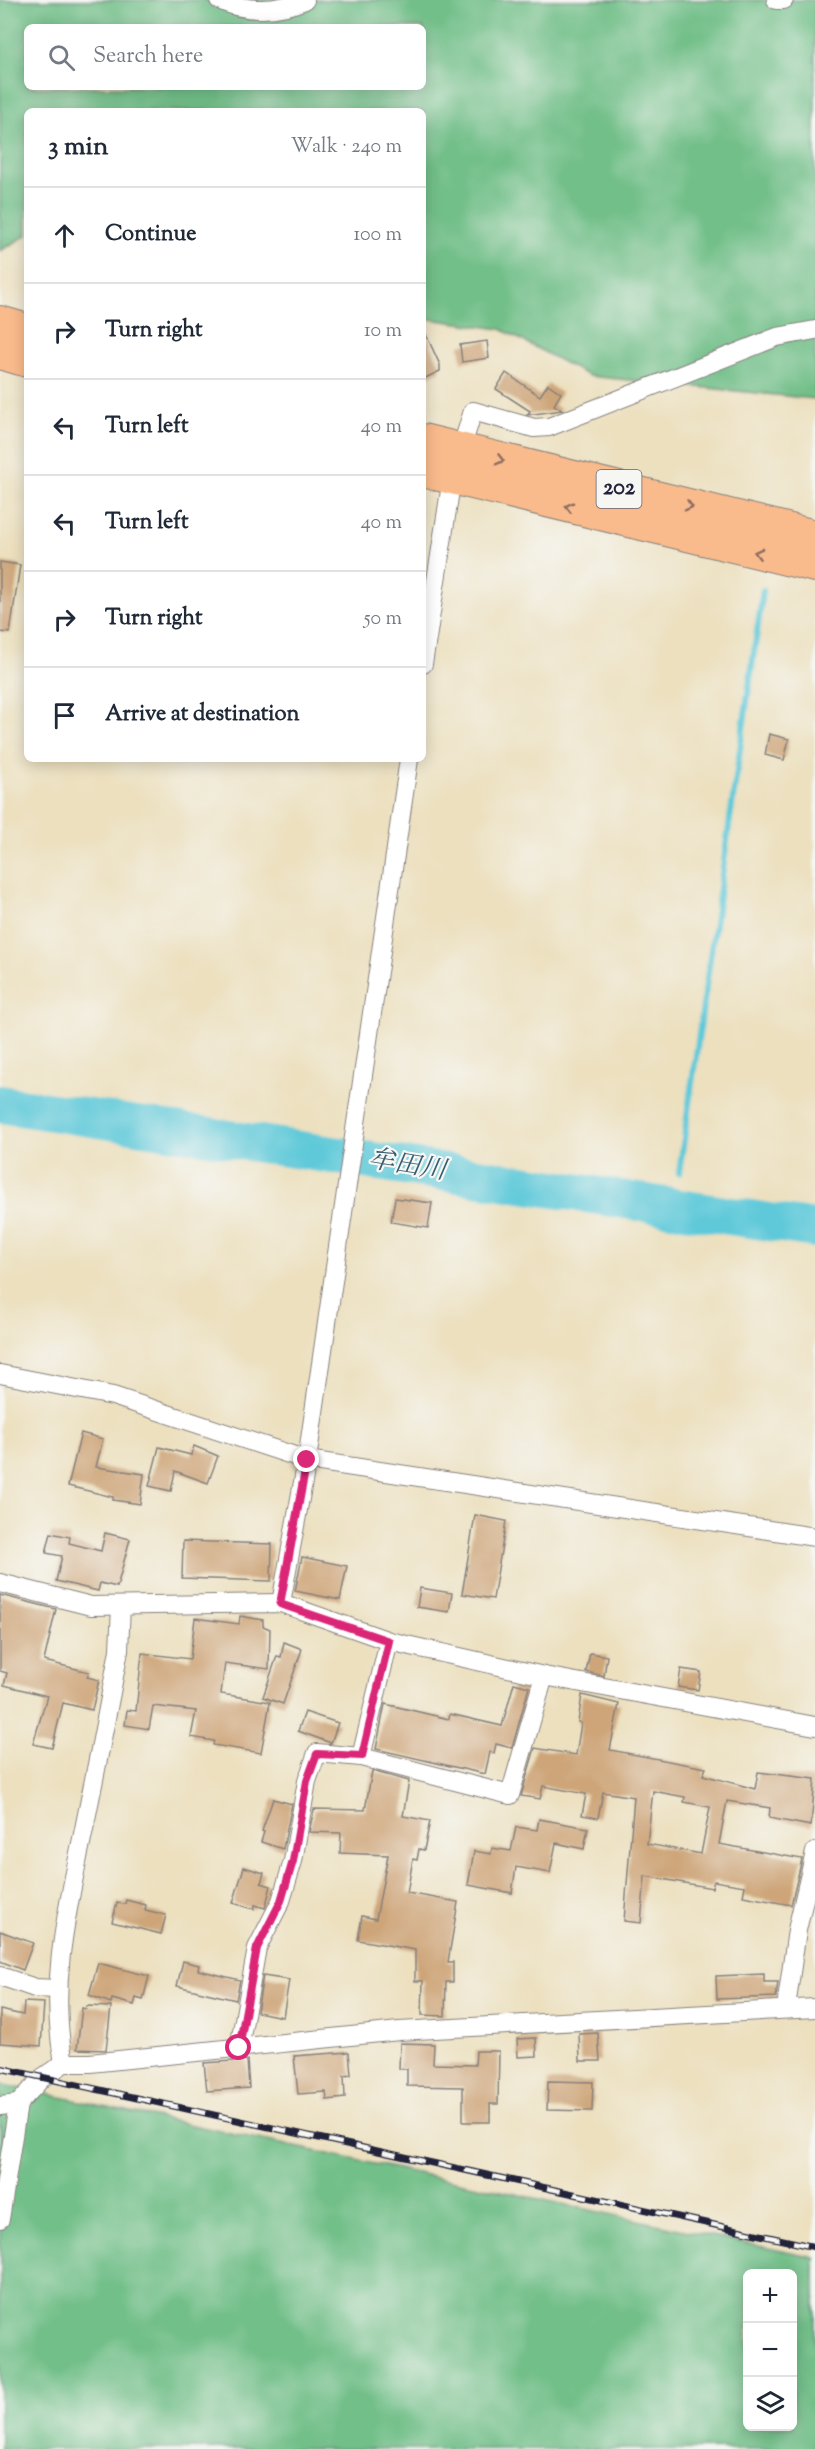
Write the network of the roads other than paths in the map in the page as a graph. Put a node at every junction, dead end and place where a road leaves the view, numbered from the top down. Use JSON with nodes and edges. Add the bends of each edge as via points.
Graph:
{"nodes":[{"id":1,"x":219,"y":0,"type":"edge"},
{"id":2,"x":305,"y":0,"type":"edge"},
{"id":3,"x":776,"y":0,"type":"edge"},
{"id":4,"x":784,"y":0,"type":"edge"},
{"id":5,"x":0,"y":322,"type":"edge"},
{"id":6,"x":24,"y":329,"type":"edge"},
{"id":7,"x":815,"y":330,"type":"edge"},
{"id":8,"x":0,"y":353,"type":"edge"},
{"id":9,"x":24,"y":360,"type":"edge"},
{"id":10,"x":426,"y":444,"type":"edge"},
{"id":11,"x":445,"y":466,"type":"edge"},
{"id":12,"x":815,"y":536,"type":"edge"},
{"id":13,"x":815,"y":566,"type":"edge"},
{"id":14,"x":426,"y":637,"type":"edge"},
{"id":15,"x":409,"y":762,"type":"edge"},
{"id":16,"x":0,"y":1374,"type":"edge"},
{"id":17,"x":307,"y":1460,"type":"junction"},
{"id":18,"x":815,"y":1537,"type":"edge"},
{"id":19,"x":0,"y":1583,"type":"edge"},
{"id":20,"x":280,"y":1604,"type":"junction"},
{"id":21,"x":122,"y":1606,"type":"junction"},
{"id":22,"x":389,"y":1641,"type":"junction"},
{"id":23,"x":544,"y":1676,"type":"junction"},
{"id":24,"x":815,"y":1726,"type":"edge"},
{"id":25,"x":362,"y":1756,"type":"junction"},
{"id":26,"x":815,"y":1852,"type":"edge"},
{"id":27,"x":0,"y":1976,"type":"edge"},
{"id":28,"x":56,"y":1989,"type":"junction"},
{"id":29,"x":786,"y":2008,"type":"junction"},
{"id":30,"x":815,"y":2008,"type":"edge"},
{"id":31,"x":239,"y":2048,"type":"junction"},
{"id":32,"x":64,"y":2063,"type":"junction"},
{"id":33,"x":9,"y":2105,"type":"edge"},
{"id":34,"x":0,"y":2219,"type":"edge"}],
"edges":[{"from":1,"to":2,"type":"street","via":[[234,7],[275,9]]},
{"from":3,"to":4,"type":"street"},
{"from":5,"to":6,"type":"highway"},
{"from":7,"to":11,"type":"street","via":[[777,336],[549,427],[534,428],[473,411]]},
{"from":8,"to":9,"type":"highway"},
{"from":10,"to":11,"type":"highway","number":"202"},
{"from":11,"to":12,"type":"highway","number":"202","one_way":true},
{"from":13,"to":11,"type":"highway","number":"202","one_way":true},
{"from":11,"to":14,"type":"street"},
{"from":15,"to":17,"type":"street"},
{"from":16,"to":17,"type":"street","via":[[113,1396]]},
{"from":17,"to":18,"type":"street"},
{"from":17,"to":20,"type":"street"},
{"from":19,"to":21,"type":"street","via":[[92,1606]]},
{"from":20,"to":21,"type":"street"},
{"from":20,"to":22,"type":"street"},
{"from":21,"to":28,"type":"street","via":[[119,1650],[65,1921]]},
{"from":22,"to":23,"type":"street"},
{"from":22,"to":25,"type":"street"},
{"from":23,"to":24,"type":"street"},
{"from":23,"to":25,"type":"street","via":[[510,1795]]},
{"from":25,"to":31,"type":"street","via":[[317,1754],[307,1781],[293,1861],[281,1901],[257,1948]]},
{"from":26,"to":29,"type":"street","via":[[797,1930]]},
{"from":27,"to":28,"type":"street","via":[[35,1989]]},
{"from":28,"to":32,"type":"street"},
{"from":29,"to":30,"type":"street"},
{"from":29,"to":31,"type":"street","via":[[399,2031]]},
{"from":31,"to":32,"type":"street"},
{"from":32,"to":33,"type":"street"},
{"from":33,"to":34,"type":"street"}]}
